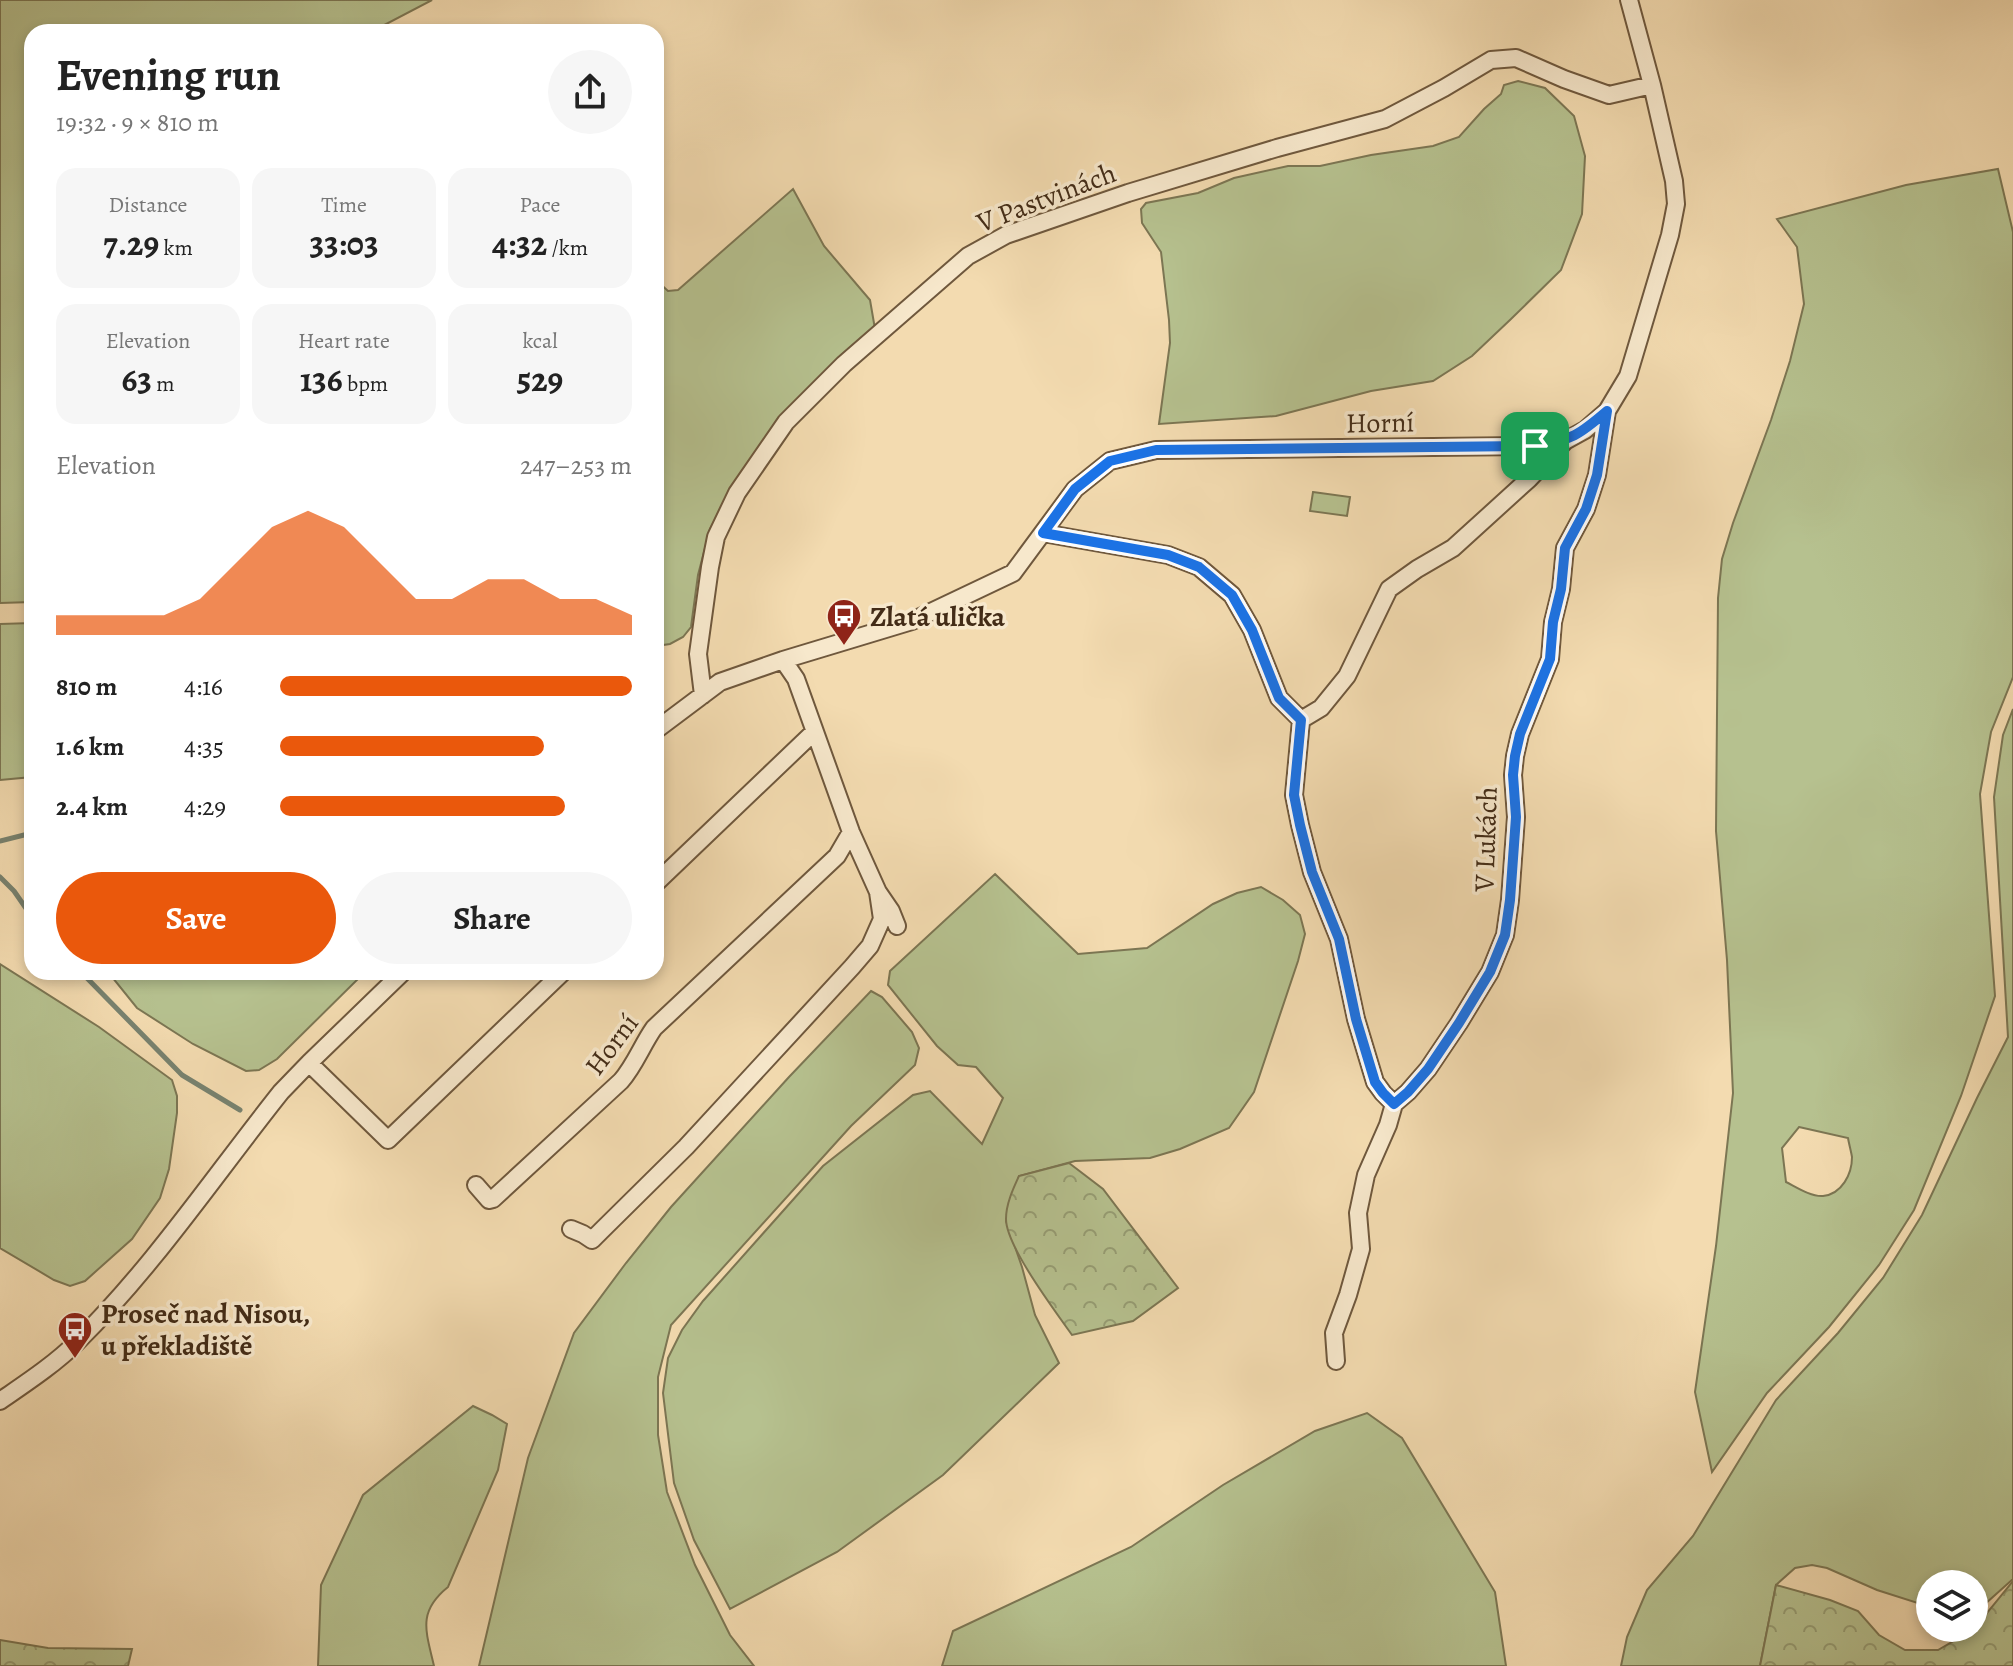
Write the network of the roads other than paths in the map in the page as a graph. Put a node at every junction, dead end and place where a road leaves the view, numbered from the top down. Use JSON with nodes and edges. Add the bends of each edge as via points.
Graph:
{"nodes":[{"id":1,"x":1629,"y":0,"type":"edge"},
{"id":2,"x":1652,"y":85,"type":"junction"},
{"id":3,"x":1607,"y":411,"type":"junction"},
{"id":4,"x":1565,"y":441,"type":"junction"},
{"id":5,"x":1043,"y":533,"type":"junction"},
{"id":6,"x":783,"y":660,"type":"junction"},
{"id":7,"x":703,"y":695,"type":"junction"},
{"id":8,"x":1301,"y":720,"type":"junction"},
{"id":9,"x":664,"y":724,"type":"edge"},
{"id":10,"x":814,"y":732,"type":"junction"},
{"id":11,"x":851,"y":832,"type":"junction"},
{"id":12,"x":664,"y":875,"type":"edge"},
{"id":13,"x":878,"y":892,"type":"junction"},
{"id":14,"x":897,"y":926,"type":"dead end"},
{"id":15,"x":395,"y":980,"type":"edge"},
{"id":16,"x":555,"y":980,"type":"edge"},
{"id":17,"x":309,"y":1063,"type":"junction"},
{"id":18,"x":1394,"y":1104,"type":"junction"},
{"id":19,"x":476,"y":1185,"type":"dead end"},
{"id":20,"x":571,"y":1229,"type":"dead end"},
{"id":21,"x":1336,"y":1361,"type":"dead end"},
{"id":22,"x":0,"y":1401,"type":"edge"}],
"edges":[{"from":1,"to":2,"type":"street","name":"Horní"},
{"from":2,"to":3,"type":"street","name":"Horní","via":[[1676,204],[1628,376]]},
{"from":2,"to":7,"type":"street","name":"V Pastvinách","via":[[1609,95],[1516,58],[1491,60],[1385,119],[1128,193],[1006,235],[968,256],[786,422],[737,493],[716,537],[710,567],[698,654]]},
{"from":3,"to":4,"type":"street","name":"Horní"},
{"from":3,"to":18,"type":"street","name":"V Lukách","via":[[1597,475],[1565,548],[1550,659],[1515,756],[1516,817],[1505,935],[1459,1023],[1428,1069]]},
{"from":4,"to":5,"type":"street","name":"Horní","via":[[1535,446],[1156,450],[1110,461],[1075,489]]},
{"from":4,"to":8,"type":"street","via":[[1453,548],[1389,589],[1347,676],[1321,708]]},
{"from":5,"to":6,"type":"street","name":"Horní","via":[[1013,573],[912,621]]},
{"from":5,"to":8,"type":"street","via":[[1168,555],[1199,567],[1232,595],[1279,698]]},
{"from":6,"to":7,"type":"street","name":"Horní","via":[[720,682]]},
{"from":6,"to":10,"type":"street","via":[[796,679]]},
{"from":7,"to":9,"type":"street","name":"Horní"},
{"from":8,"to":18,"type":"street","via":[[1294,795],[1300,825],[1339,939],[1375,1082]]},
{"from":10,"to":11,"type":"street"},
{"from":10,"to":12,"type":"street"},
{"from":11,"to":13,"type":"street"},
{"from":11,"to":19,"type":"street","name":"Horní","via":[[837,856],[654,1028],[621,1081],[493,1199]]},
{"from":13,"to":14,"type":"street"},
{"from":13,"to":20,"type":"street","via":[[882,919],[870,946],[852,967],[589,1245],[583,1234]]},
{"from":15,"to":17,"type":"street"},
{"from":16,"to":17,"type":"street","via":[[388,1140]]},
{"from":17,"to":22,"type":"street","via":[[131,1285],[75,1344]]},
{"from":18,"to":21,"type":"street","name":"V Lukách","via":[[1366,1175],[1358,1213],[1361,1249],[1334,1333]]}]}
